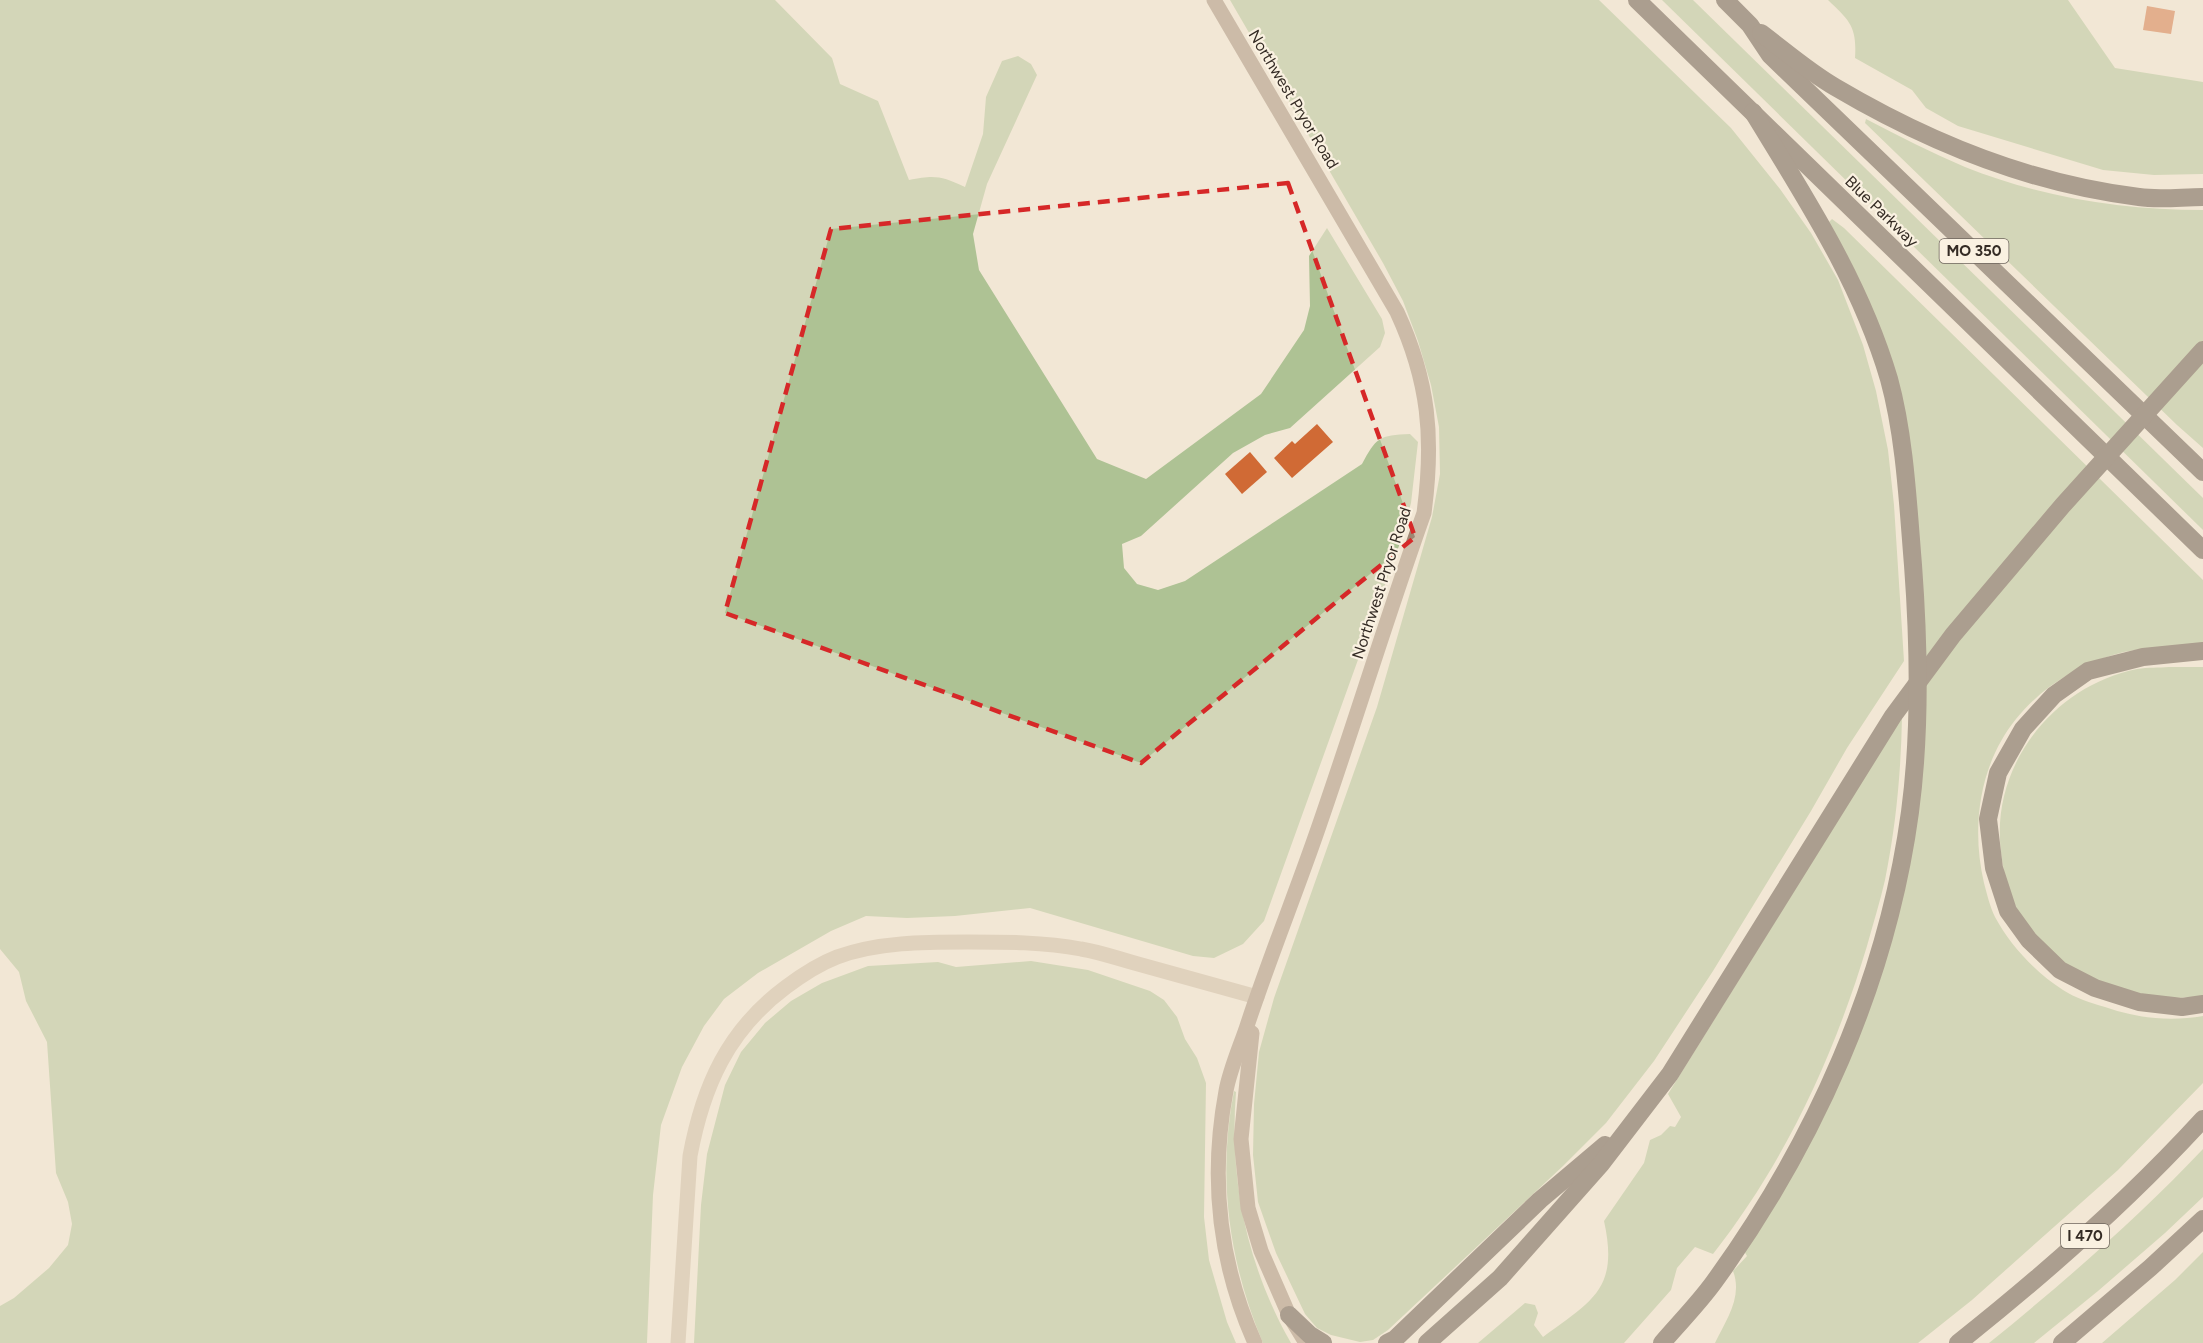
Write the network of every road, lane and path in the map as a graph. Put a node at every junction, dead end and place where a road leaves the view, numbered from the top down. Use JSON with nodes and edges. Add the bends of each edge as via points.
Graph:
{"nodes":[{"id":1,"x":1214,"y":0,"type":"edge"},
{"id":2,"x":1638,"y":0,"type":"edge"},
{"id":3,"x":1725,"y":0,"type":"edge"},
{"id":4,"x":1750,"y":25,"type":"junction"},
{"id":5,"x":1753,"y":112,"type":"junction"},
{"id":6,"x":2203,"y":196,"type":"edge"},
{"id":7,"x":2203,"y":350,"type":"edge"},
{"id":8,"x":2203,"y":472,"type":"edge"},
{"id":9,"x":2203,"y":550,"type":"edge"},
{"id":10,"x":2203,"y":651,"type":"edge"},
{"id":11,"x":1257,"y":997,"type":"junction"},
{"id":12,"x":2203,"y":1004,"type":"edge"},
{"id":13,"x":1642,"y":1111,"type":"junction"},
{"id":14,"x":2203,"y":1119,"type":"edge"},
{"id":15,"x":2203,"y":1219,"type":"edge"},
{"id":16,"x":1289,"y":1315,"type":"junction"},
{"id":17,"x":678,"y":1343,"type":"edge"},
{"id":18,"x":1255,"y":1343,"type":"edge"},
{"id":19,"x":1306,"y":1343,"type":"edge"},
{"id":20,"x":1323,"y":1343,"type":"edge"},
{"id":21,"x":1387,"y":1343,"type":"edge"},
{"id":22,"x":1427,"y":1343,"type":"edge"},
{"id":23,"x":1662,"y":1343,"type":"edge"},
{"id":24,"x":1958,"y":1343,"type":"edge"},
{"id":25,"x":2062,"y":1343,"type":"edge"}],
"edges":[{"from":1,"to":11,"type":"main road","name":"Northwest Pryor Road","via":[[1397,312],[1416,359],[1430,436],[1424,513]]},
{"from":2,"to":5,"type":"highway","name":"Blue Parkway","number":"MO 350"},
{"from":3,"to":4,"type":"highway","number":"MO 350"},
{"from":4,"to":6,"type":"highway","via":[[1834,87],[1942,143],[2005,167],[2063,183],[2141,197]]},
{"from":4,"to":8,"type":"highway","number":"MO 350","via":[[1770,55]]},
{"from":5,"to":9,"type":"highway","name":"Blue Parkway","number":"MO 350"},
{"from":5,"to":23,"type":"highway","via":[[1825,230],[1863,305],[1890,381],[1901,442],[1918,637],[1916,733],[1910,811],[1896,887],[1871,979],[1842,1056],[1808,1132],[1766,1202],[1713,1284]]},
{"from":7,"to":13,"type":"highway","via":[[2063,505],[1953,635],[1893,716],[1670,1074]]},
{"from":10,"to":12,"type":"highway","via":[[2143,657],[2088,671],[2054,695],[2022,729],[1998,773],[1988,819],[1994,868],[2008,911],[2029,940],[2060,970],[2096,988],[2139,1002],[2182,1007]]},
{"from":11,"to":16,"type":"main road","name":"Northwest Pryor Road","via":[[1241,1139],[1248,1208],[1261,1251]]},
{"from":11,"to":17,"type":"street","via":[[1081,949],[1011,942],[884,945],[837,957],[804,974],[766,1001],[743,1027],[724,1054],[706,1092],[690,1156]]},
{"from":11,"to":18,"type":"main road","name":"Northwest Pryor Road","via":[[1227,1088],[1217,1183],[1232,1277]]},
{"from":13,"to":21,"type":"highway"},
{"from":13,"to":22,"type":"highway","via":[[1601,1164],[1500,1278]]},
{"from":14,"to":24,"type":"highway","number":"I 470","via":[[2109,1215]]},
{"from":15,"to":25,"type":"highway"},
{"from":16,"to":19,"type":"main road","name":"Northwest Pryor Road"},
{"from":16,"to":20,"type":"highway"}]}
